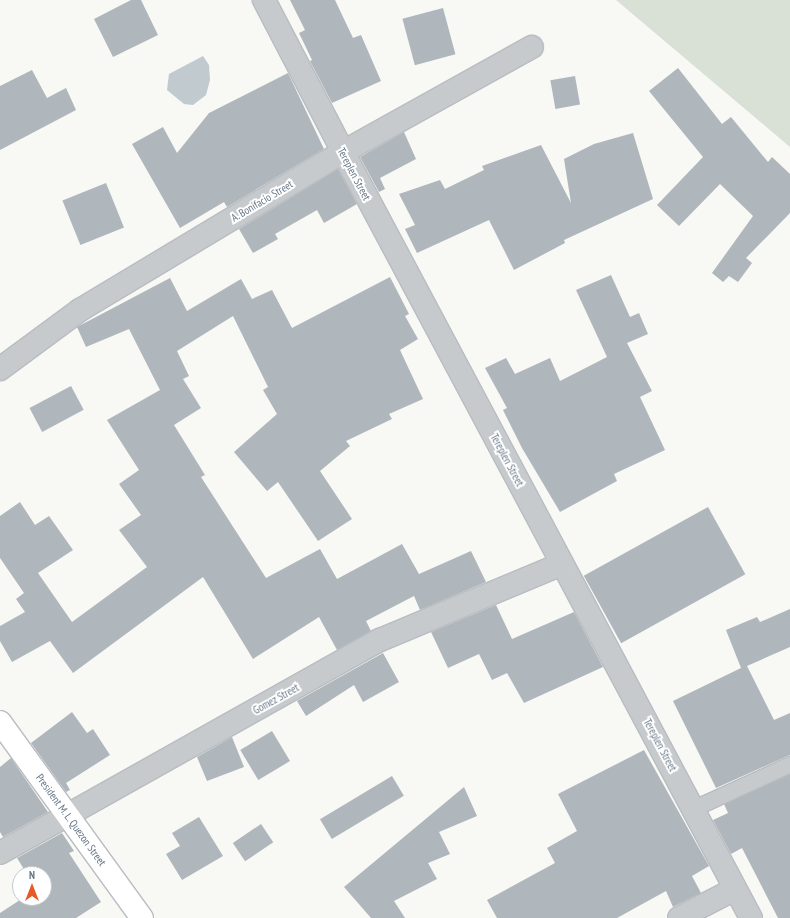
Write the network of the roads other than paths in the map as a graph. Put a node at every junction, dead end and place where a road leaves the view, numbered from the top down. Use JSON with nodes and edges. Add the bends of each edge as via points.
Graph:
{"nodes":[{"id":1,"x":264,"y":0,"type":"edge"},
{"id":2,"x":532,"y":47,"type":"dead end"},
{"id":3,"x":343,"y":152,"type":"junction"},
{"id":4,"x":0,"y":368,"type":"edge"},
{"id":5,"x":562,"y":564,"type":"junction"},
{"id":6,"x":0,"y":722,"type":"edge"},
{"id":7,"x":790,"y":764,"type":"edge"},
{"id":8,"x":694,"y":808,"type":"junction"},
{"id":9,"x":68,"y":816,"type":"junction"},
{"id":10,"x":0,"y":853,"type":"edge"},
{"id":11,"x":735,"y":889,"type":"junction"},
{"id":12,"x":142,"y":918,"type":"edge"},
{"id":13,"x":679,"y":918,"type":"edge"},
{"id":14,"x":751,"y":918,"type":"edge"}],
"edges":[{"from":1,"to":3,"type":"street","name":"Tereplen Street"},
{"from":2,"to":3,"type":"street","name":"A. Bonifacio Street"},
{"from":3,"to":4,"type":"street","name":"A. Bonifacio Street","via":[[80,310]]},
{"from":3,"to":5,"type":"street","name":"Tereplen Street"},
{"from":5,"to":8,"type":"street","name":"Tereplen Street"},
{"from":5,"to":9,"type":"street","name":"Gomez Street","via":[[380,640]]},
{"from":6,"to":9,"type":"main road","name":"President M. L. Quezon Street"},
{"from":7,"to":8,"type":"lane"},
{"from":8,"to":11,"type":"street","name":"Tereplen Street"},
{"from":9,"to":10,"type":"street","name":"Gomez Street"},
{"from":9,"to":12,"type":"main road","name":"President M. L. Quezon Street"},
{"from":11,"to":13,"type":"street"},
{"from":11,"to":14,"type":"street","name":"Tereplen Street"}]}
